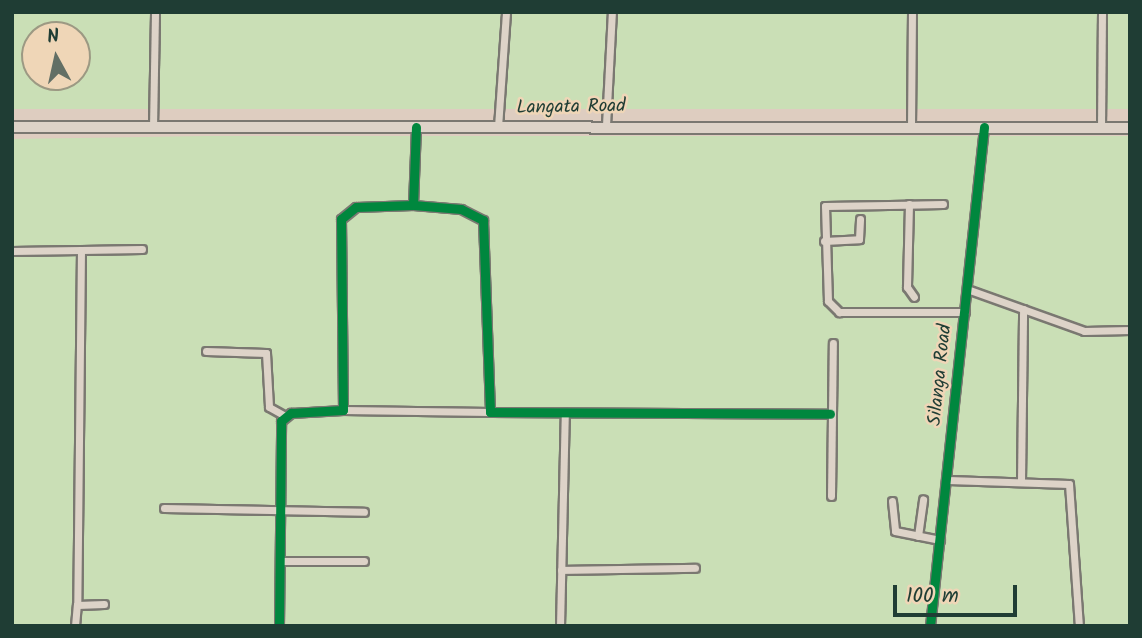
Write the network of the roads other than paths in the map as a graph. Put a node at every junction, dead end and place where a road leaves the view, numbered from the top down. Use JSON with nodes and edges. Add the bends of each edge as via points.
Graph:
{"nodes":[{"id":1,"x":155,"y":12,"type":"edge"},
{"id":2,"x":506,"y":12,"type":"edge"},
{"id":3,"x":612,"y":12,"type":"edge"},
{"id":4,"x":912,"y":12,"type":"edge"},
{"id":5,"x":1102,"y":12,"type":"edge"},
{"id":6,"x":606,"y":125,"type":"junction"},
{"id":7,"x":12,"y":127,"type":"edge"},
{"id":8,"x":416,"y":127,"type":"junction"},
{"id":9,"x":498,"y":127,"type":"junction"},
{"id":10,"x":911,"y":127,"type":"junction"},
{"id":11,"x":984,"y":127,"type":"junction"},
{"id":12,"x":1101,"y":127,"type":"junction"},
{"id":13,"x":153,"y":128,"type":"junction"},
{"id":14,"x":1130,"y":128,"type":"edge"},
{"id":15,"x":909,"y":204,"type":"junction"},
{"id":16,"x":943,"y":204,"type":"dead end"},
{"id":17,"x":413,"y":205,"type":"junction"},
{"id":18,"x":860,"y":219,"type":"dead end"},
{"id":19,"x":824,"y":241,"type":"junction"},
{"id":20,"x":142,"y":249,"type":"dead end"},
{"id":21,"x":81,"y":250,"type":"junction"},
{"id":22,"x":12,"y":251,"type":"edge"},
{"id":23,"x":967,"y":289,"type":"junction"},
{"id":24,"x":914,"y":297,"type":"dead end"},
{"id":25,"x":1023,"y":309,"type":"junction"},
{"id":26,"x":965,"y":312,"type":"junction"},
{"id":27,"x":1130,"y":330,"type":"edge"},
{"id":28,"x":834,"y":343,"type":"dead end"},
{"id":29,"x":206,"y":351,"type":"dead end"},
{"id":30,"x":343,"y":410,"type":"junction"},
{"id":31,"x":490,"y":412,"type":"junction"},
{"id":32,"x":565,"y":412,"type":"junction"},
{"id":33,"x":830,"y":414,"type":"junction"},
{"id":34,"x":285,"y":416,"type":"junction"},
{"id":35,"x":948,"y":480,"type":"junction"},
{"id":36,"x":1021,"y":481,"type":"junction"},
{"id":37,"x":831,"y":496,"type":"dead end"},
{"id":38,"x":923,"y":499,"type":"dead end"},
{"id":39,"x":892,"y":501,"type":"dead end"},
{"id":40,"x":164,"y":508,"type":"dead end"},
{"id":41,"x":279,"y":509,"type":"junction"},
{"id":42,"x":364,"y":512,"type":"dead end"},
{"id":43,"x":918,"y":536,"type":"junction"},
{"id":44,"x":940,"y":540,"type":"junction"},
{"id":45,"x":280,"y":561,"type":"junction"},
{"id":46,"x":364,"y":561,"type":"dead end"},
{"id":47,"x":695,"y":568,"type":"dead end"},
{"id":48,"x":561,"y":570,"type":"junction"},
{"id":49,"x":104,"y":604,"type":"dead end"},
{"id":50,"x":77,"y":605,"type":"junction"},
{"id":51,"x":75,"y":626,"type":"edge"},
{"id":52,"x":279,"y":626,"type":"edge"},
{"id":53,"x":560,"y":626,"type":"edge"},
{"id":54,"x":930,"y":626,"type":"edge"},
{"id":55,"x":1079,"y":626,"type":"edge"}],
"edges":[{"from":1,"to":13,"type":"street"},
{"from":2,"to":9,"type":"street"},
{"from":3,"to":6,"type":"street"},
{"from":4,"to":10,"type":"street"},
{"from":5,"to":12,"type":"street"},
{"from":6,"to":9,"type":"main road","name":"Langata Road"},
{"from":6,"to":10,"type":"main road","name":"Langata Road"},
{"from":7,"to":13,"type":"main road","name":"Langata Road"},
{"from":8,"to":9,"type":"main road","name":"Langata Road"},
{"from":8,"to":13,"type":"main road","name":"Langata Road"},
{"from":8,"to":17,"type":"street"},
{"from":10,"to":11,"type":"main road","name":"Langata Road"},
{"from":11,"to":12,"type":"main road","name":"Langata Road"},
{"from":11,"to":23,"type":"street","name":"Silanga Road"},
{"from":12,"to":14,"type":"main road","name":"Langata Road"},
{"from":15,"to":16,"type":"street"},
{"from":15,"to":19,"type":"street","via":[[831,203],[823,212]]},
{"from":15,"to":24,"type":"street","via":[[907,287]]},
{"from":17,"to":30,"type":"street","via":[[356,207],[341,219]]},
{"from":17,"to":31,"type":"street","via":[[461,209],[483,220]]},
{"from":18,"to":19,"type":"street","via":[[859,239]]},
{"from":19,"to":26,"type":"street","via":[[828,301],[834,311]]},
{"from":20,"to":21,"type":"street"},
{"from":21,"to":22,"type":"street"},
{"from":21,"to":50,"type":"street"},
{"from":23,"to":25,"type":"street"},
{"from":23,"to":26,"type":"street","name":"Silanga Road"},
{"from":25,"to":27,"type":"street","via":[[1084,331]]},
{"from":25,"to":36,"type":"street"},
{"from":26,"to":35,"type":"street","name":"Silanga Road"},
{"from":28,"to":33,"type":"street"},
{"from":29,"to":34,"type":"street","via":[[266,353],[269,407]]},
{"from":30,"to":31,"type":"street"},
{"from":30,"to":34,"type":"street"},
{"from":31,"to":32,"type":"street"},
{"from":32,"to":33,"type":"street"},
{"from":32,"to":48,"type":"street"},
{"from":33,"to":37,"type":"street"},
{"from":34,"to":41,"type":"street","via":[[280,425]]},
{"from":35,"to":36,"type":"street"},
{"from":35,"to":44,"type":"street","name":"Silanga Road"},
{"from":36,"to":55,"type":"street","via":[[1069,484]]},
{"from":38,"to":43,"type":"street"},
{"from":39,"to":43,"type":"street","via":[[893,530]]},
{"from":40,"to":41,"type":"street"},
{"from":41,"to":42,"type":"street"},
{"from":41,"to":45,"type":"street"},
{"from":43,"to":44,"type":"street"},
{"from":44,"to":54,"type":"street","name":"Silanga Road"},
{"from":45,"to":46,"type":"street"},
{"from":45,"to":52,"type":"street"},
{"from":47,"to":48,"type":"street"},
{"from":48,"to":53,"type":"street"},
{"from":49,"to":50,"type":"street"},
{"from":50,"to":51,"type":"street"}]}
